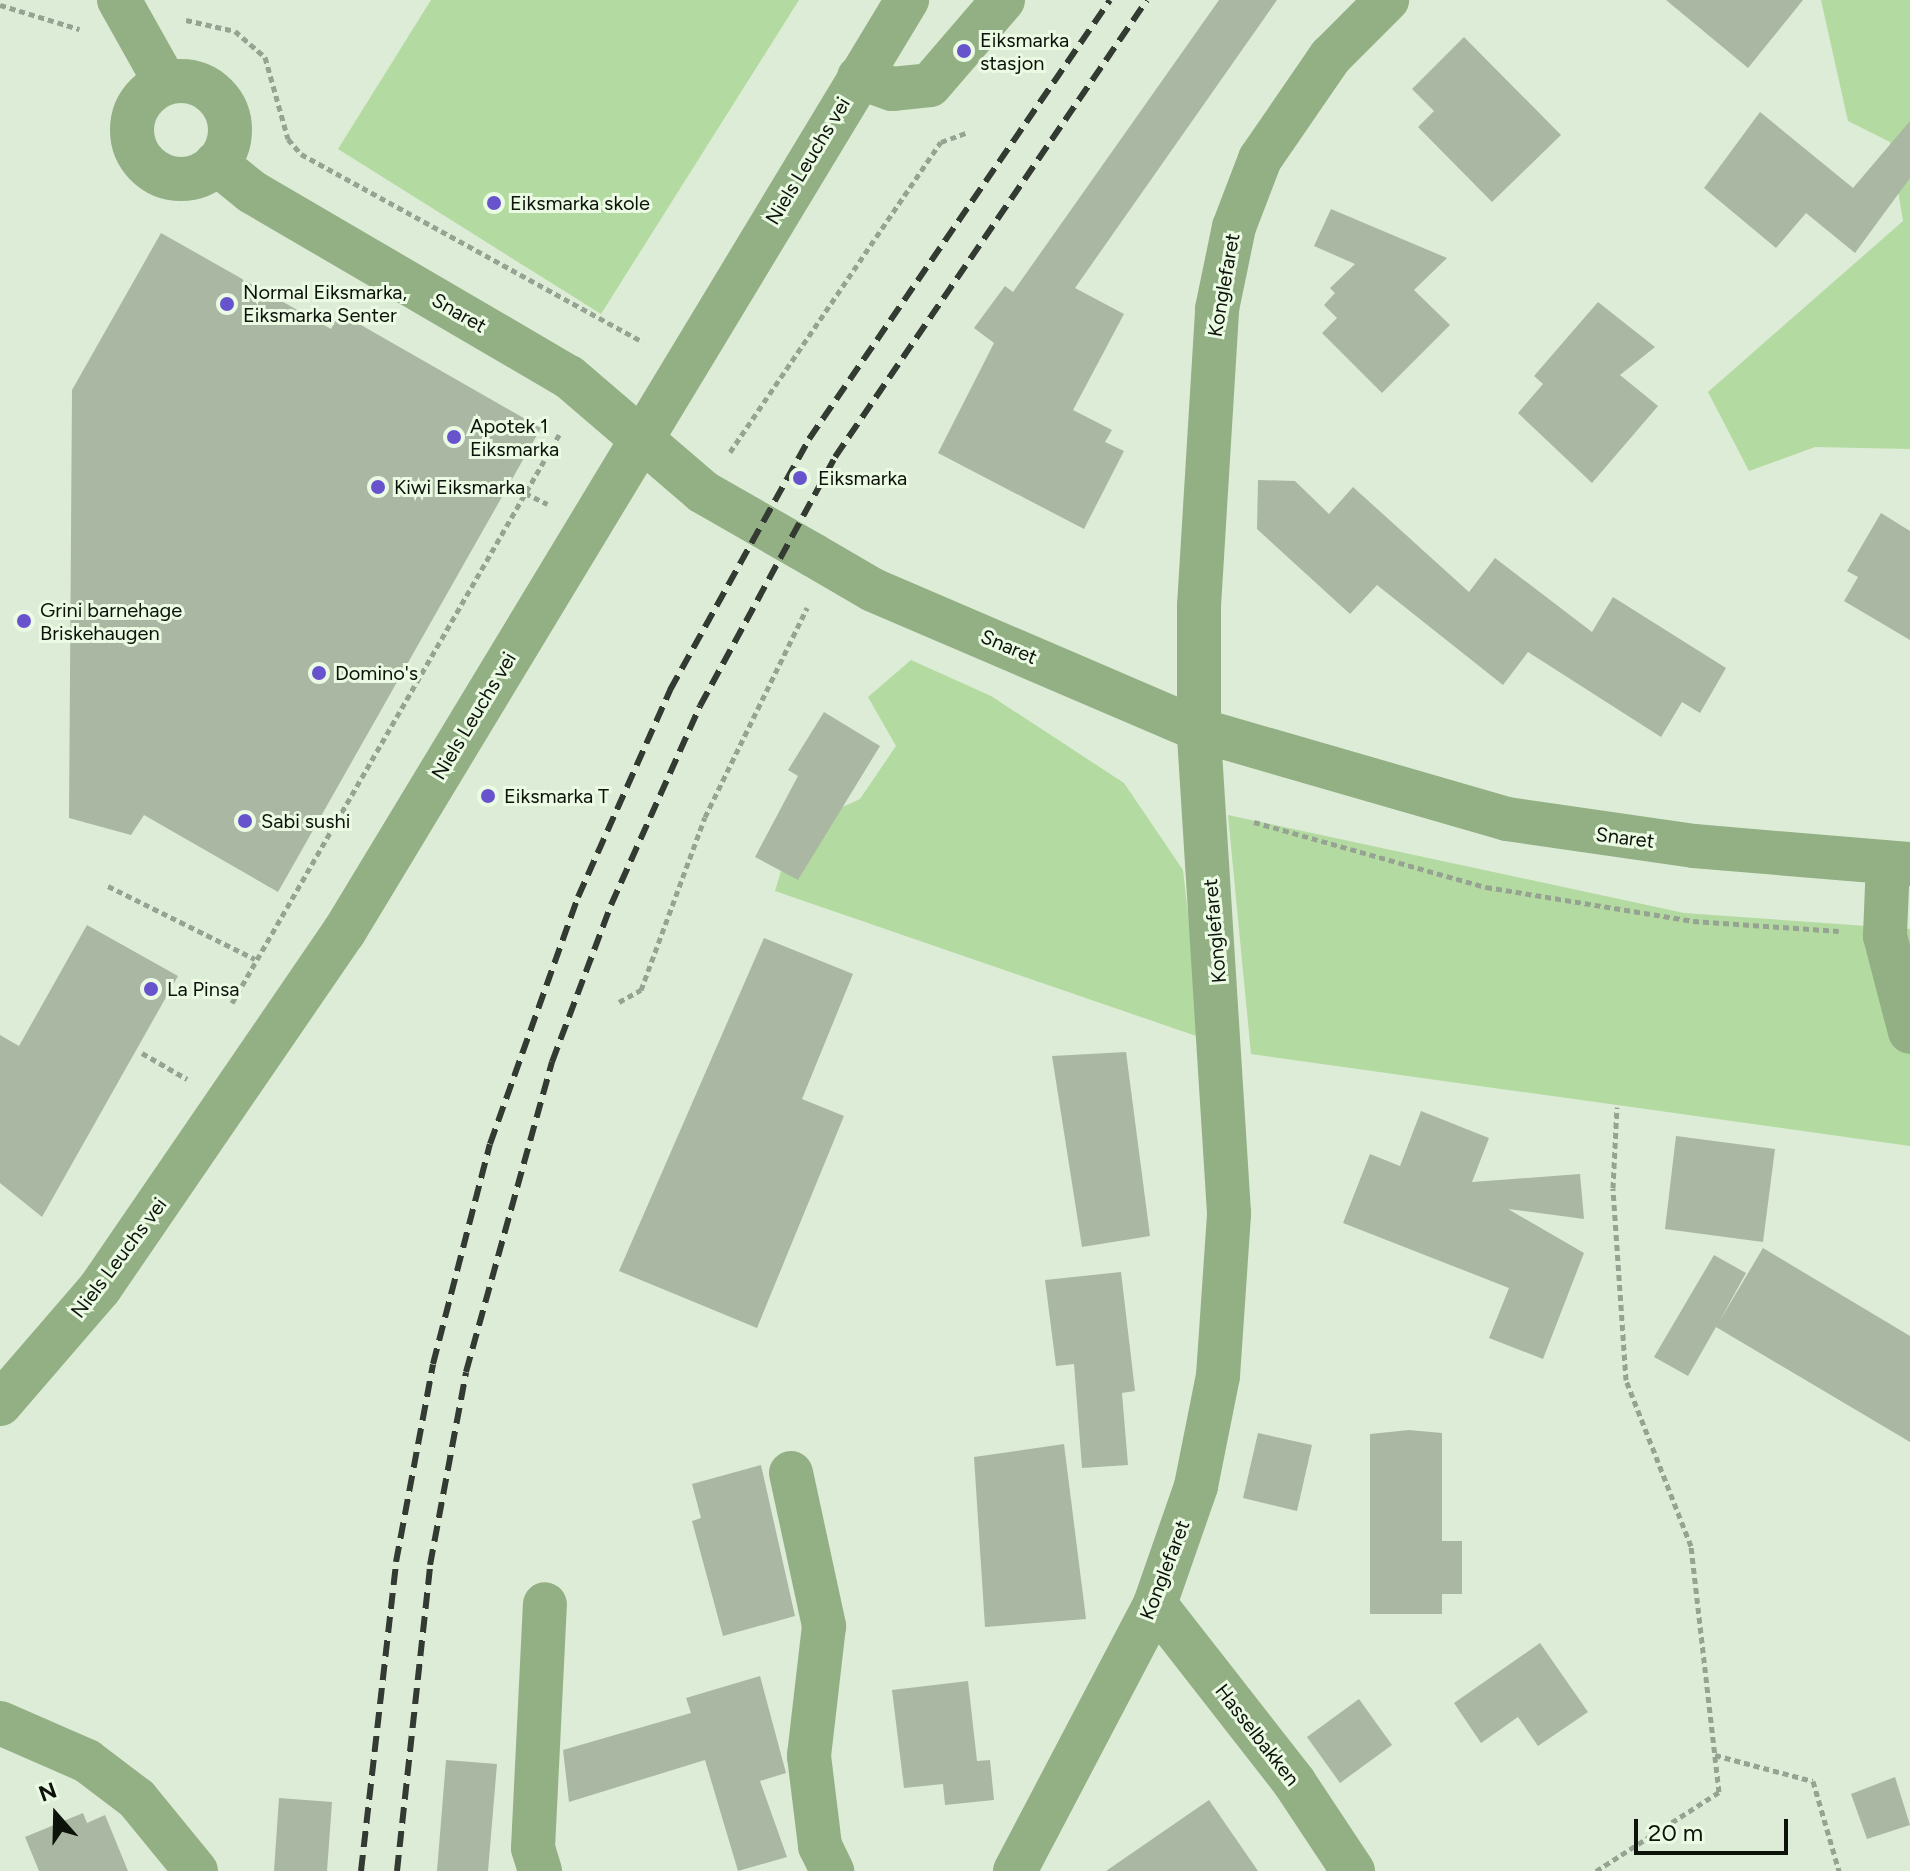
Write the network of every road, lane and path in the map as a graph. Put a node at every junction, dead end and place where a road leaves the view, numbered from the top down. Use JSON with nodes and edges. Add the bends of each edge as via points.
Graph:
{"nodes":[{"id":1,"x":907,"y":0,"type":"edge"},
{"id":2,"x":1003,"y":0,"type":"edge"},
{"id":3,"x":1387,"y":0,"type":"edge"},
{"id":4,"x":0,"y":5,"type":"edge"},
{"id":5,"x":127,"y":16,"type":"edge"},
{"id":6,"x":859,"y":77,"type":"junction"},
{"id":7,"x":165,"y":82,"type":"junction"},
{"id":8,"x":966,"y":133,"type":"dead end"},
{"id":9,"x":216,"y":163,"type":"junction"},
{"id":10,"x":651,"y":347,"type":"dead end"},
{"id":11,"x":565,"y":424,"type":"dead end"},
{"id":12,"x":640,"y":438,"type":"junction"},
{"id":13,"x":727,"y":458,"type":"dead end"},
{"id":14,"x":525,"y":493,"type":"junction"},
{"id":15,"x":552,"y":507,"type":"dead end"},
{"id":16,"x":814,"y":574,"type":"junction"},
{"id":17,"x":1199,"y":730,"type":"junction"},
{"id":18,"x":1205,"y":817,"type":"junction"},
{"id":19,"x":1899,"y":863,"type":"edge"},
{"id":20,"x":108,"y":886,"type":"dead end"},
{"id":21,"x":1885,"y":936,"type":"junction"},
{"id":22,"x":255,"y":959,"type":"junction"},
{"id":23,"x":619,"y":1002,"type":"dead end"},
{"id":24,"x":226,"y":1014,"type":"dead end"},
{"id":25,"x":1910,"y":1032,"type":"edge"},
{"id":26,"x":142,"y":1053,"type":"dead end"},
{"id":27,"x":196,"y":1067,"type":"dead end"},
{"id":28,"x":188,"y":1079,"type":"junction"},
{"id":29,"x":181,"y":1091,"type":"dead end"},
{"id":30,"x":1617,"y":1107,"type":"dead end"},
{"id":31,"x":0,"y":1404,"type":"edge"},
{"id":32,"x":791,"y":1473,"type":"dead end"},
{"id":33,"x":545,"y":1604,"type":"dead end"},
{"id":34,"x":1155,"y":1604,"type":"junction"},
{"id":35,"x":0,"y":1723,"type":"edge"},
{"id":36,"x":1715,"y":1755,"type":"junction"},
{"id":37,"x":196,"y":1871,"type":"edge"},
{"id":38,"x":540,"y":1871,"type":"edge"},
{"id":39,"x":832,"y":1871,"type":"edge"},
{"id":40,"x":1015,"y":1871,"type":"edge"},
{"id":41,"x":1353,"y":1871,"type":"edge"},
{"id":42,"x":1596,"y":1871,"type":"edge"},
{"id":43,"x":1839,"y":1871,"type":"edge"}],
"edges":[{"from":1,"to":6,"type":"street","name":"Niels Leuchs vei"},
{"from":2,"to":6,"type":"street","via":[[930,85],[892,89]]},
{"from":3,"to":17,"type":"street","name":"Konglefaret","via":[[1330,57],[1269,146],[1234,227],[1208,397]]},
{"from":4,"to":5,"type":"path","via":[[117,41]]},
{"from":5,"to":7,"type":"street"},
{"from":5,"to":10,"type":"path","via":[[235,31],[265,57],[288,139],[301,154]]},
{"from":6,"to":12,"type":"street","name":"Niels Leuchs vei"},
{"from":7,"to":9,"type":"street","via":[[205,85],[220,99],[230,137]]},
{"from":7,"to":9,"type":"street","via":[[135,109],[135,150],[144,164],[173,179],[190,179]]},
{"from":8,"to":13,"type":"path","via":[[941,142]]},
{"from":9,"to":12,"type":"street","name":"Snaret","via":[[252,192],[569,377]]},
{"from":11,"to":14,"type":"path"},
{"from":12,"to":16,"type":"street","name":"Snaret"},
{"from":12,"to":31,"type":"street","name":"Niels Leuchs vei","via":[[276,1035],[100,1288]]},
{"from":14,"to":15,"type":"path"},
{"from":14,"to":22,"type":"path"},
{"from":16,"to":17,"type":"street","name":"Snaret","via":[[873,590]]},
{"from":16,"to":23,"type":"path","via":[[705,817],[641,990]]},
{"from":17,"to":18,"type":"street","name":"Konglefaret"},
{"from":17,"to":19,"type":"street","name":"Snaret","via":[[1507,819]]},
{"from":18,"to":21,"type":"path","via":[[1256,822],[1406,869],[1568,902]]},
{"from":18,"to":34,"type":"street","name":"Konglefaret","via":[[1229,1213],[1218,1376],[1196,1486]]},
{"from":19,"to":21,"type":"street"},
{"from":20,"to":22,"type":"path"},
{"from":21,"to":25,"type":"street"},
{"from":22,"to":24,"type":"path"},
{"from":26,"to":28,"type":"path"},
{"from":27,"to":28,"type":"path"},
{"from":28,"to":29,"type":"path"},
{"from":30,"to":36,"type":"path","via":[[1613,1188],[1626,1380],[1691,1546]]},
{"from":32,"to":39,"type":"street","via":[[824,1626],[809,1756],[820,1846]]},
{"from":33,"to":38,"type":"street","via":[[533,1848]]},
{"from":34,"to":40,"type":"street","name":"Konglefaret"},
{"from":34,"to":41,"type":"street","name":"Hasselbakken","via":[[1294,1782]]},
{"from":35,"to":37,"type":"street","via":[[87,1761],[137,1799]]},
{"from":36,"to":42,"type":"path","via":[[1719,1792]]},
{"from":36,"to":43,"type":"path","via":[[1813,1781]]}]}
